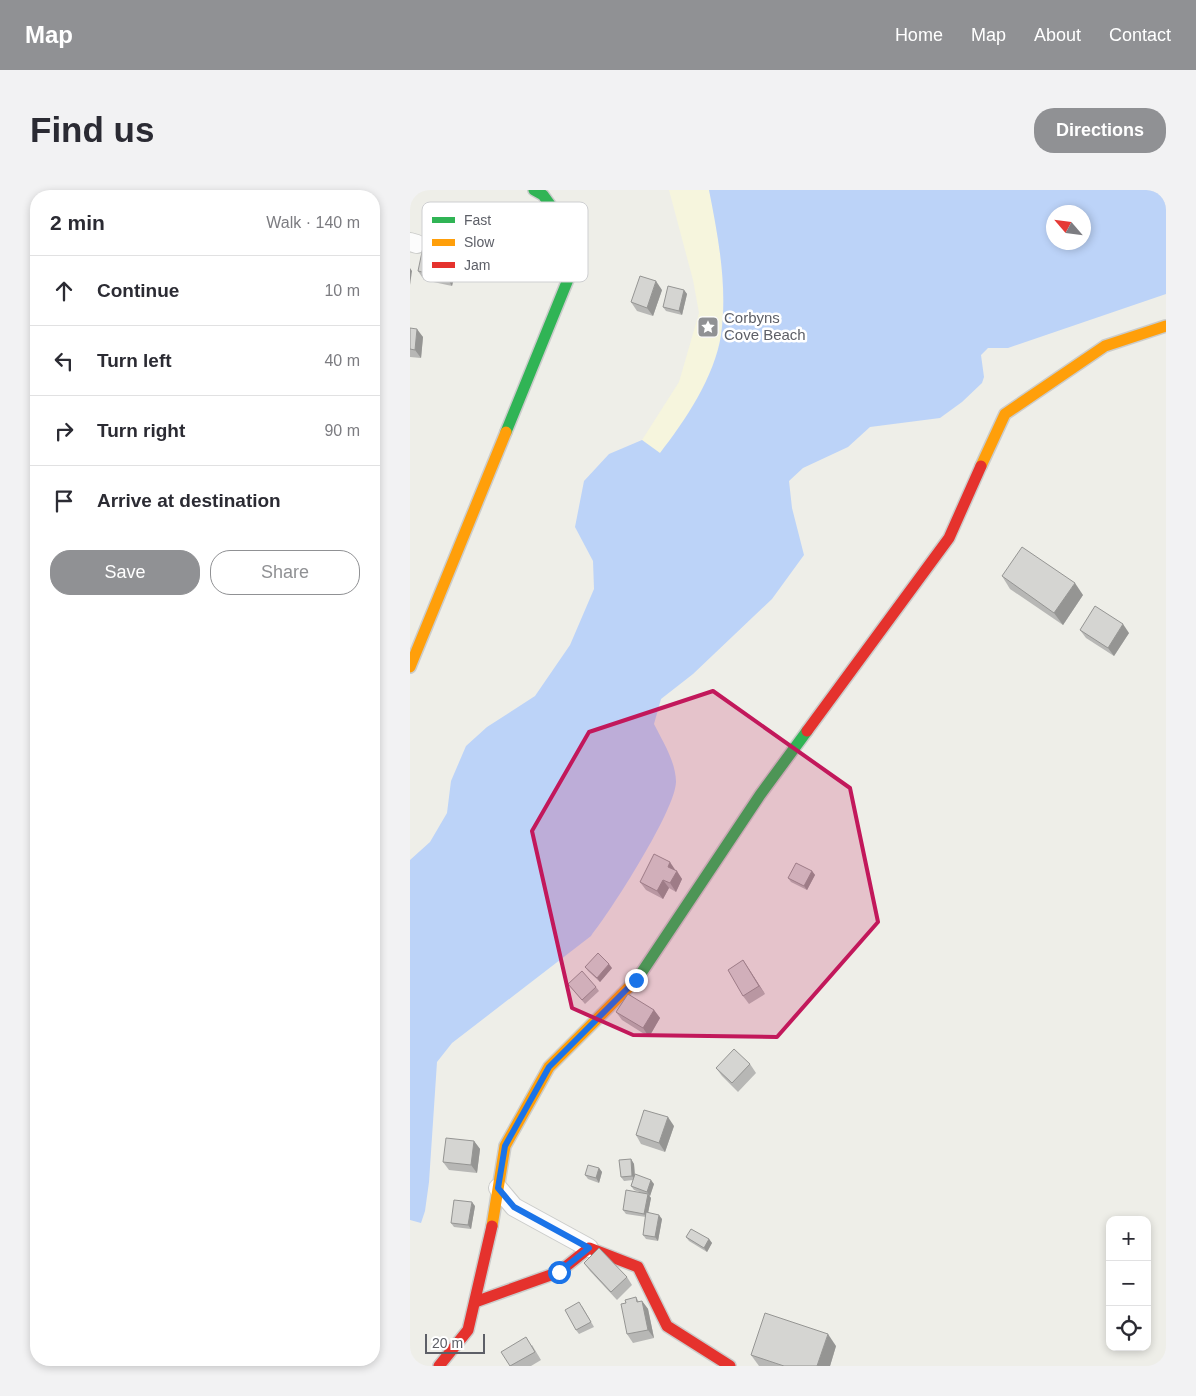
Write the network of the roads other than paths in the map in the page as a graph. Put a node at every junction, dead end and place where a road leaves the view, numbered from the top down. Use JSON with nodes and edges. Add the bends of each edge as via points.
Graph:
{"nodes":[{"id":1,"x":534,"y":190,"type":"edge"},
{"id":2,"x":548,"y":202,"type":"edge"},
{"id":3,"x":566,"y":282,"type":"edge"},
{"id":4,"x":1166,"y":326,"type":"edge"},
{"id":5,"x":410,"y":667,"type":"edge"},
{"id":6,"x":498,"y":1188,"type":"junction"},
{"id":7,"x":589,"y":1248,"type":"junction"},
{"id":8,"x":475,"y":1302,"type":"junction"},
{"id":9,"x":439,"y":1366,"type":"edge"},
{"id":10,"x":730,"y":1366,"type":"edge"}],
"edges":[{"from":1,"to":2,"type":"street"},
{"from":3,"to":5,"type":"street"},
{"from":4,"to":6,"type":"street","via":[[1105,346],[1004,414],[949,538],[760,795],[636,980],[549,1067],[505,1146]]},
{"from":6,"to":7,"type":"street","via":[[514,1207]]},
{"from":6,"to":8,"type":"street"},
{"from":7,"to":8,"type":"street","via":[[559,1272]]},
{"from":7,"to":10,"type":"street","via":[[638,1267],[667,1326]]},
{"from":8,"to":9,"type":"street","via":[[468,1330]]}]}
